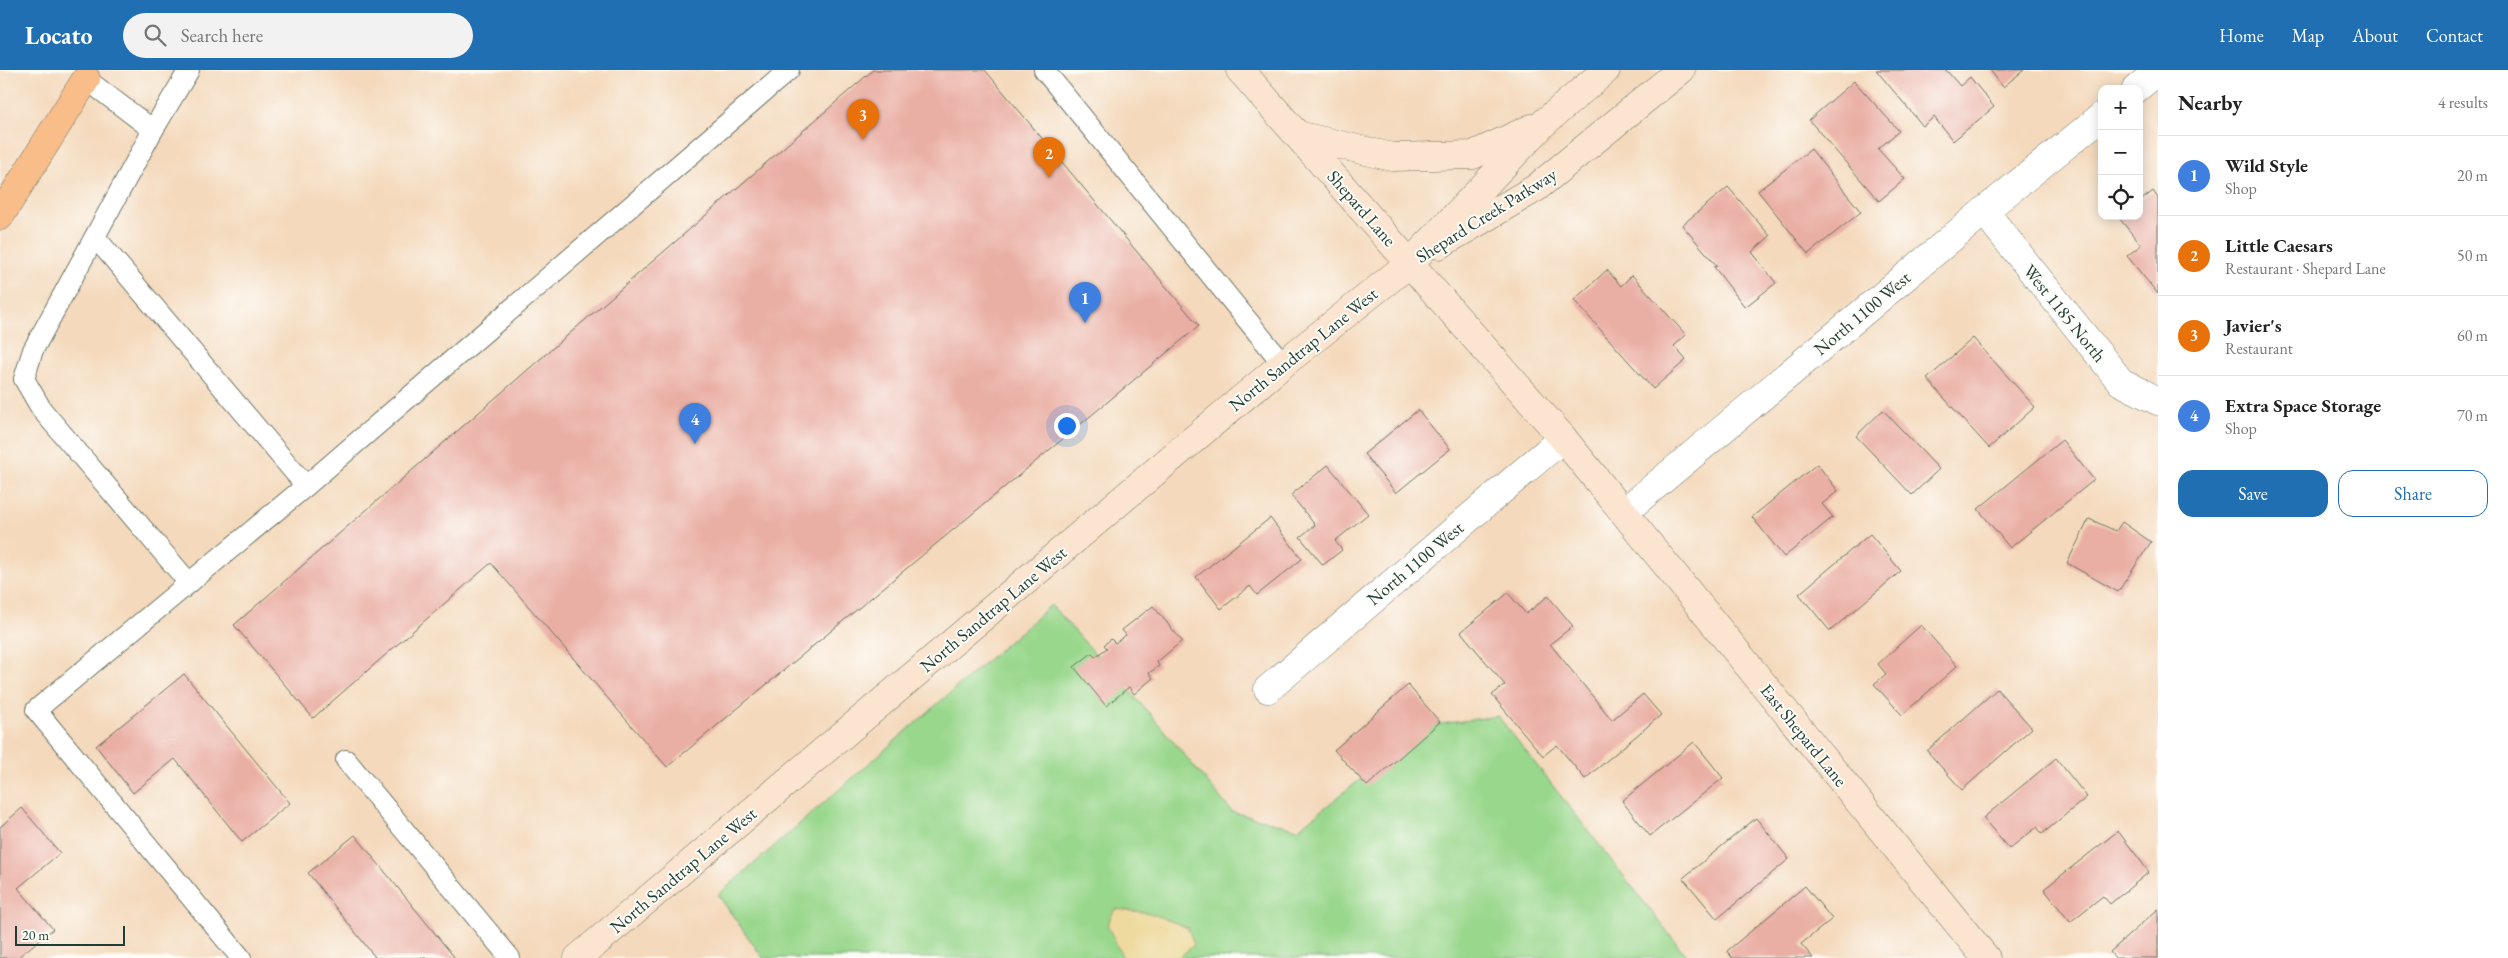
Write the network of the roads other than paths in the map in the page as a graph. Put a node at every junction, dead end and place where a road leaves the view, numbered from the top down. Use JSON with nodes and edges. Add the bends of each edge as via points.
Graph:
{"nodes":[{"id":1,"x":189,"y":70,"type":"edge"},
{"id":2,"x":789,"y":70,"type":"edge"},
{"id":3,"x":1044,"y":70,"type":"edge"},
{"id":4,"x":1240,"y":70,"type":"edge"},
{"id":5,"x":1606,"y":70,"type":"edge"},
{"id":6,"x":1681,"y":70,"type":"edge"},
{"id":7,"x":2158,"y":71,"type":"edge"},
{"id":8,"x":89,"y":75,"type":"edge"},
{"id":9,"x":2141,"y":85,"type":"edge"},
{"id":10,"x":2098,"y":119,"type":"edge"},
{"id":11,"x":1545,"y":122,"type":"junction"},
{"id":12,"x":153,"y":130,"type":"junction"},
{"id":13,"x":1298,"y":135,"type":"junction"},
{"id":14,"x":1984,"y":211,"type":"junction"},
{"id":15,"x":0,"y":216,"type":"edge"},
{"id":16,"x":95,"y":237,"type":"junction"},
{"id":17,"x":1410,"y":263,"type":"junction"},
{"id":18,"x":1282,"y":364,"type":"junction"},
{"id":19,"x":2158,"y":401,"type":"edge"},
{"id":20,"x":1563,"y":438,"type":"junction"},
{"id":21,"x":306,"y":486,"type":"junction"},
{"id":22,"x":1624,"y":512,"type":"junction"},
{"id":23,"x":189,"y":583,"type":"junction"},
{"id":24,"x":1268,"y":688,"type":"dead end"},
{"id":25,"x":346,"y":760,"type":"dead end"},
{"id":26,"x":241,"y":958,"type":"edge"},
{"id":27,"x":510,"y":958,"type":"edge"},
{"id":28,"x":578,"y":958,"type":"edge"},
{"id":29,"x":1986,"y":958,"type":"edge"}],
"edges":[{"from":1,"to":12,"type":"lane"},
{"from":2,"to":21,"type":"lane"},
{"from":3,"to":18,"type":"lane"},
{"from":4,"to":13,"type":"street","name":"Shepard Lane"},
{"from":5,"to":11,"type":"street","name":"Shepard Creek Parkway"},
{"from":6,"to":17,"type":"street","name":"Shepard Creek Parkway","via":[[1536,188]]},
{"from":7,"to":9,"type":"street"},
{"from":8,"to":12,"type":"lane"},
{"from":8,"to":15,"type":"highway"},
{"from":10,"to":14,"type":"street","name":"North 1100 West"},
{"from":11,"to":13,"type":"street","via":[[1473,155],[1392,157]]},
{"from":11,"to":17,"type":"street","name":"Shepard Creek Parkway"},
{"from":12,"to":16,"type":"lane"},
{"from":13,"to":17,"type":"street","name":"Shepard Lane"},
{"from":14,"to":19,"type":"street","name":"West 1185 North","via":[[2121,382]]},
{"from":14,"to":22,"type":"street","name":"North 1100 West"},
{"from":16,"to":21,"type":"lane"},
{"from":16,"to":23,"type":"lane","via":[[33,350],[24,379],[42,410]]},
{"from":17,"to":18,"type":"street","name":"North Sandtrap Lane West"},
{"from":17,"to":20,"type":"street","name":"Shepard Lane"},
{"from":18,"to":28,"type":"street","name":"North Sandtrap Lane West"},
{"from":20,"to":22,"type":"street","name":"Shepard Lane"},
{"from":20,"to":24,"type":"street","name":"North 1100 West"},
{"from":21,"to":23,"type":"lane"},
{"from":22,"to":29,"type":"street","name":"East Shepard Lane"},
{"from":23,"to":26,"type":"lane","via":[[36,710]]},
{"from":25,"to":27,"type":"lane"}]}
